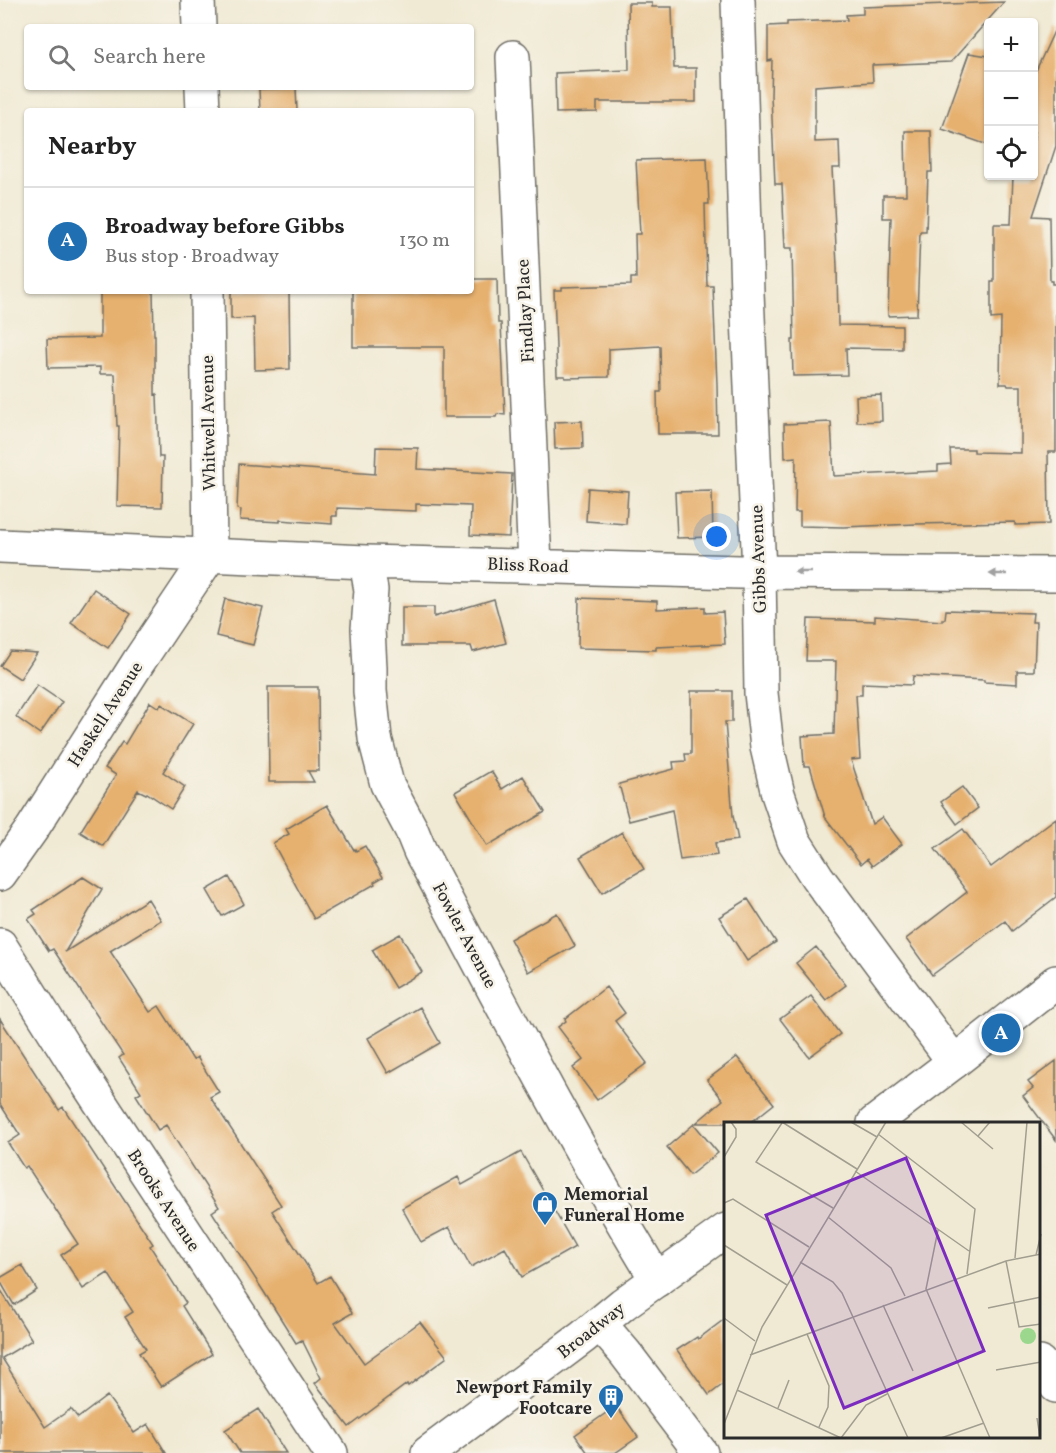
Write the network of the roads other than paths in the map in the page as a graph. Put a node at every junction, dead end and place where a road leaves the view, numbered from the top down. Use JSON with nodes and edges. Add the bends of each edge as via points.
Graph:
{"nodes":[{"id":1,"x":198,"y":0,"type":"edge"},
{"id":2,"x":738,"y":0,"type":"edge"},
{"id":3,"x":200,"y":24,"type":"edge"},
{"id":4,"x":513,"y":57,"type":"dead end"},
{"id":5,"x":202,"y":90,"type":"edge"},
{"id":6,"x":203,"y":108,"type":"edge"},
{"id":7,"x":207,"y":294,"type":"edge"},
{"id":8,"x":0,"y":546,"type":"edge"},
{"id":9,"x":210,"y":555,"type":"junction"},
{"id":10,"x":366,"y":562,"type":"junction"},
{"id":11,"x":535,"y":565,"type":"junction"},
{"id":12,"x":759,"y":572,"type":"junction"},
{"id":13,"x":1056,"y":574,"type":"edge"},
{"id":14,"x":0,"y":874,"type":"edge"},
{"id":15,"x":0,"y":945,"type":"edge"},
{"id":16,"x":1056,"y":982,"type":"edge"},
{"id":17,"x":954,"y":1062,"type":"junction"},
{"id":18,"x":875,"y":1122,"type":"edge"},
{"id":19,"x":724,"y":1231,"type":"edge"},
{"id":20,"x":657,"y":1280,"type":"junction"},
{"id":21,"x":600,"y":1324,"type":"junction"},
{"id":22,"x":1041,"y":1364,"type":"edge"},
{"id":23,"x":1056,"y":1386,"type":"edge"},
{"id":24,"x":330,"y":1453,"type":"edge"},
{"id":25,"x":428,"y":1453,"type":"edge"},
{"id":26,"x":701,"y":1453,"type":"edge"}],
"edges":[{"from":1,"to":3,"type":"street"},
{"from":2,"to":12,"type":"street","name":"Gibbs Avenue"},
{"from":4,"to":11,"type":"street","name":"Findlay Place"},
{"from":5,"to":6,"type":"street"},
{"from":7,"to":9,"type":"street","name":"Whitwell Avenue"},
{"from":8,"to":9,"type":"street","name":"Bliss Road"},
{"from":9,"to":10,"type":"street","name":"Bliss Road"},
{"from":9,"to":14,"type":"street","name":"Haskell Avenue"},
{"from":10,"to":11,"type":"street","name":"Bliss Road"},
{"from":10,"to":20,"type":"street","name":"Fowler Avenue","via":[[371,590],[368,629],[372,715],[387,784],[535,1069]]},
{"from":11,"to":12,"type":"street","name":"Bliss Road"},
{"from":13,"to":12,"type":"street","name":"Bliss Road","one_way":true},
{"from":12,"to":17,"type":"street","name":"Gibbs Avenue","via":[[761,693],[767,747],[794,841]]},
{"from":15,"to":24,"type":"street","name":"Brooks Avenue"},
{"from":16,"to":17,"type":"street"},
{"from":17,"to":18,"type":"street"},
{"from":19,"to":20,"type":"street","name":"Broadway"},
{"from":20,"to":21,"type":"street","name":"Broadway"},
{"from":21,"to":25,"type":"street","name":"Broadway"},
{"from":21,"to":26,"type":"street"},
{"from":22,"to":23,"type":"street"}]}
